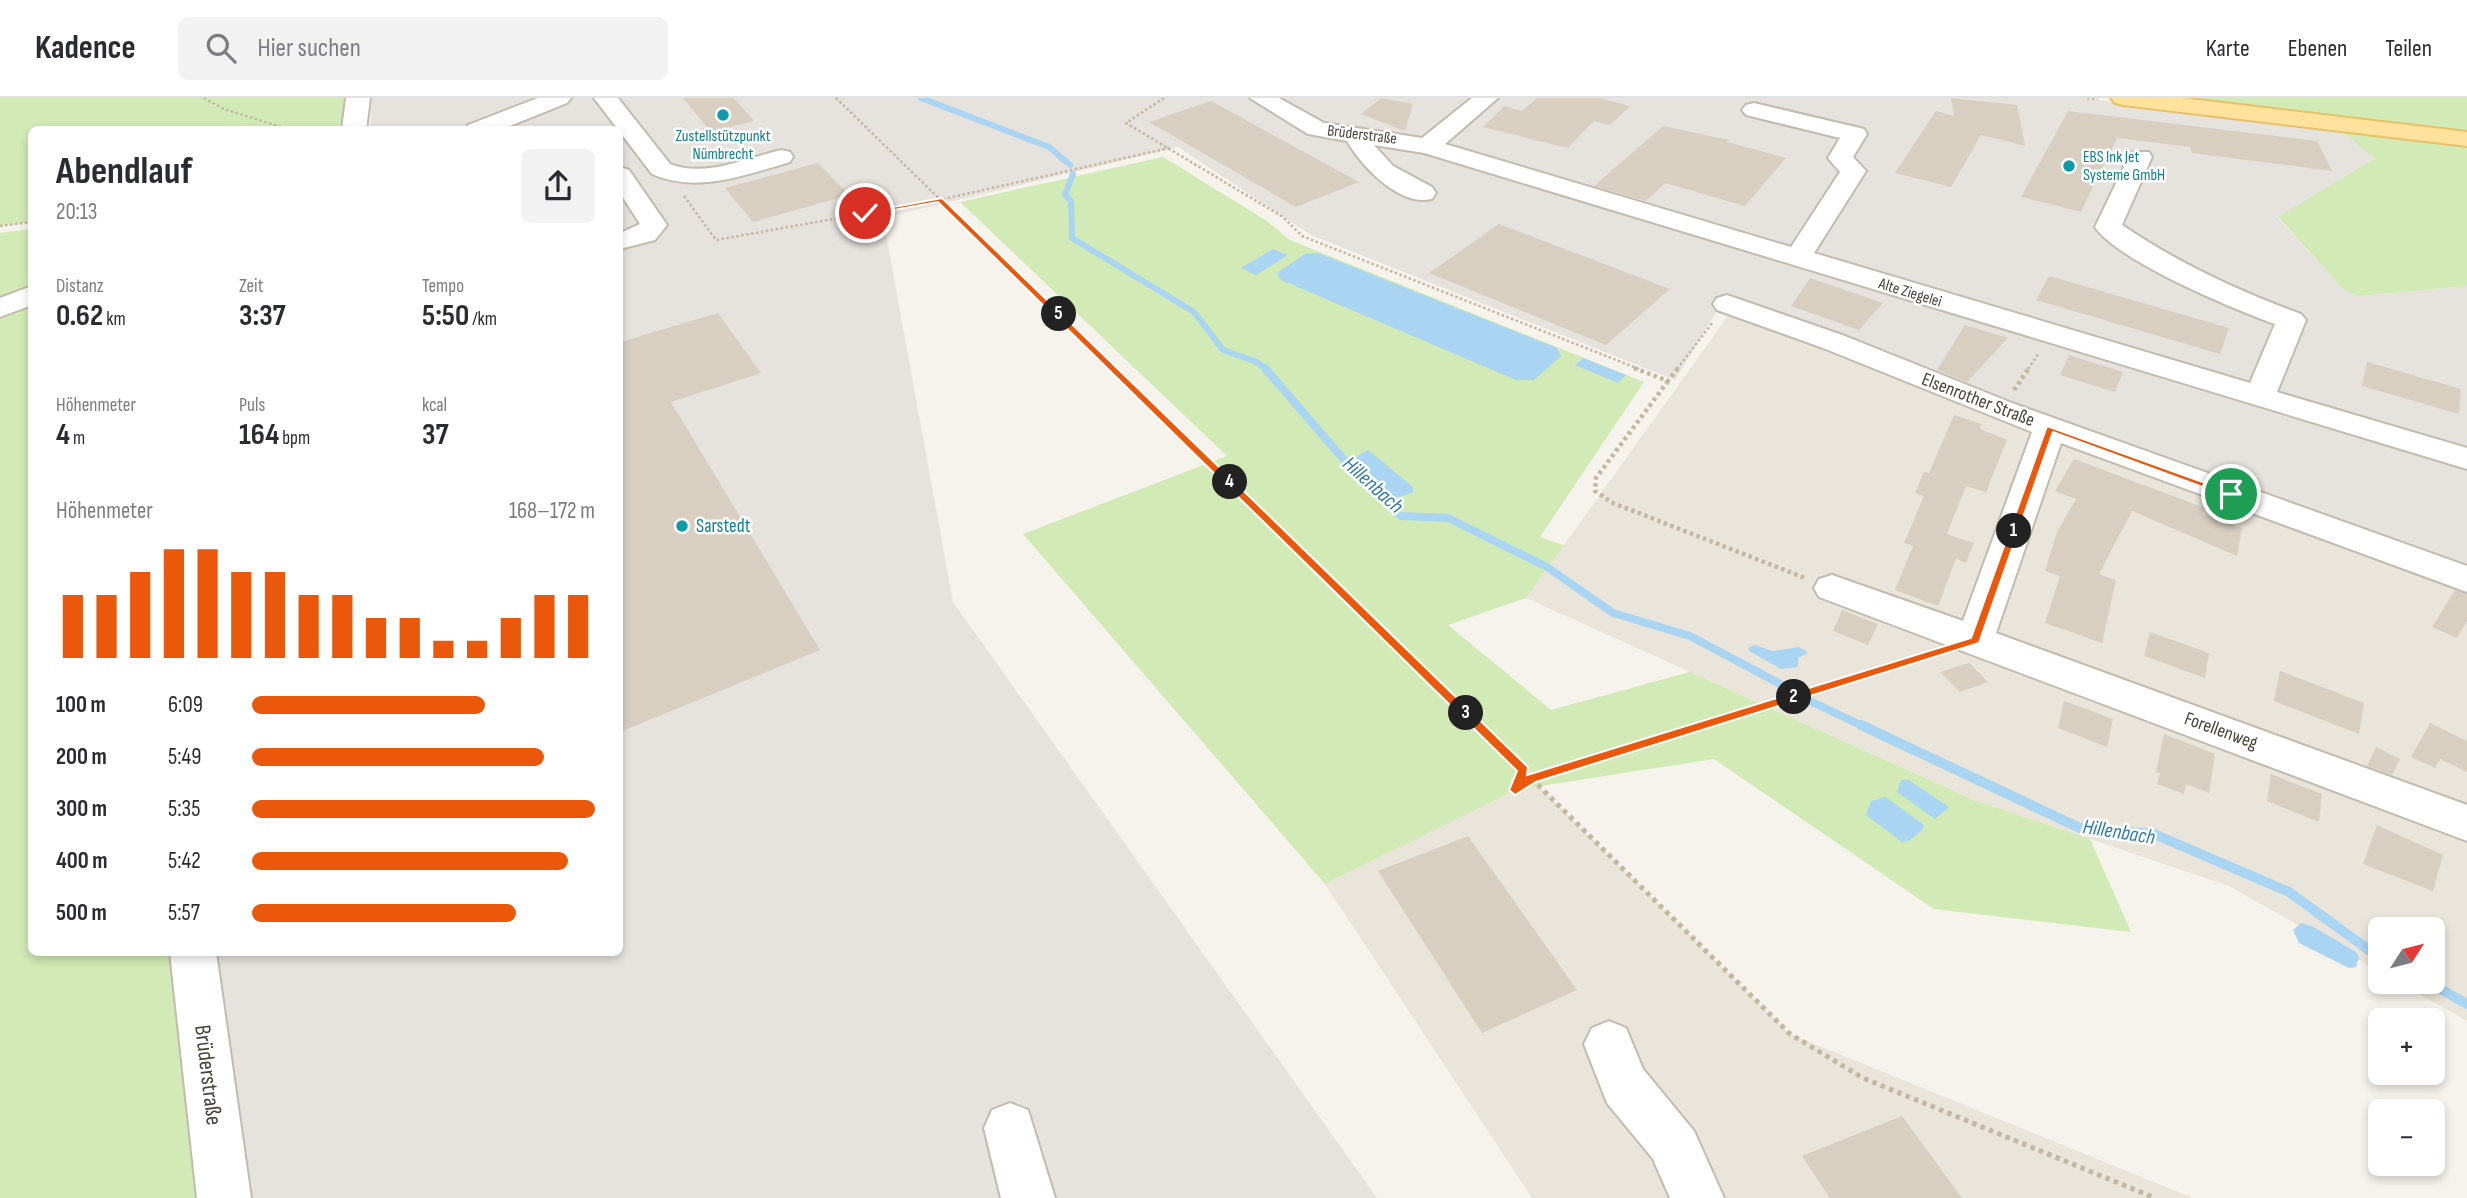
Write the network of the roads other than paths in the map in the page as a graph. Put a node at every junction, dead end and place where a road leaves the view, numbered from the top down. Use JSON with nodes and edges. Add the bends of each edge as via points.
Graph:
{"nodes":[{"id":1,"x":358,"y":98,"type":"edge"},
{"id":2,"x":559,"y":98,"type":"edge"},
{"id":3,"x":606,"y":98,"type":"edge"},
{"id":4,"x":1262,"y":98,"type":"edge"},
{"id":5,"x":1486,"y":98,"type":"edge"},
{"id":6,"x":2123,"y":98,"type":"edge"},
{"id":7,"x":1754,"y":110,"type":"dead end"},
{"id":8,"x":354,"y":126,"type":"edge"},
{"id":9,"x":492,"y":126,"type":"edge"},
{"id":10,"x":1357,"y":137,"type":"junction"},
{"id":11,"x":2467,"y":139,"type":"edge"},
{"id":12,"x":1427,"y":146,"type":"junction"},
{"id":13,"x":781,"y":157,"type":"dead end"},
{"id":14,"x":2140,"y":157,"type":"dead end"},
{"id":15,"x":623,"y":179,"type":"edge"},
{"id":16,"x":1423,"y":193,"type":"dead end"},
{"id":17,"x":623,"y":240,"type":"edge"},
{"id":18,"x":1797,"y":258,"type":"junction"},
{"id":19,"x":28,"y":297,"type":"edge"},
{"id":20,"x":1727,"y":304,"type":"road end"},
{"id":21,"x":0,"y":308,"type":"edge"},
{"id":22,"x":2260,"y":396,"type":"junction"},
{"id":23,"x":2050,"y":428,"type":"junction"},
{"id":24,"x":2467,"y":459,"type":"edge"},
{"id":25,"x":2467,"y":579,"type":"edge"},
{"id":26,"x":1832,"y":589,"type":"road end"},
{"id":27,"x":1975,"y":640,"type":"junction"},
{"id":28,"x":2467,"y":823,"type":"edge"},
{"id":29,"x":194,"y":956,"type":"edge"},
{"id":30,"x":1609,"y":1044,"type":"dead end"},
{"id":31,"x":1010,"y":1128,"type":"dead end"},
{"id":32,"x":224,"y":1198,"type":"edge"},
{"id":33,"x":1028,"y":1198,"type":"edge"},
{"id":34,"x":1697,"y":1198,"type":"edge"}],
"edges":[{"from":1,"to":8,"type":"street"},
{"from":2,"to":9,"type":"street"},
{"from":3,"to":13,"type":"street","via":[[668,174],[715,175]]},
{"from":4,"to":10,"type":"street","name":"Brüderstraße","via":[[1309,126]]},
{"from":5,"to":12,"type":"street"},
{"from":6,"to":11,"type":"main road"},
{"from":7,"to":18,"type":"street","via":[[1855,134],[1840,158],[1853,171]]},
{"from":10,"to":12,"type":"street","name":"Brüderstraße"},
{"from":10,"to":16,"type":"street","via":[[1370,161]]},
{"from":12,"to":18,"type":"street","name":"Alte Ziegelei"},
{"from":14,"to":22,"type":"street","via":[[2108,227],[2142,252],[2236,300],[2291,320]]},
{"from":15,"to":17,"type":"street","via":[[654,225],[645,234]]},
{"from":18,"to":22,"type":"street","name":"Alte Ziegelei"},
{"from":19,"to":21,"type":"street"},
{"from":20,"to":23,"type":"street","name":"Elsenrother Straße"},
{"from":22,"to":24,"type":"street","name":"Alte Ziegelei"},
{"from":23,"to":25,"type":"street","name":"Elsenrother Straße"},
{"from":23,"to":27,"type":"street"},
{"from":26,"to":27,"type":"street","name":"Forellenweg"},
{"from":27,"to":28,"type":"street","name":"Forellenweg"},
{"from":29,"to":32,"type":"street","name":"Brüderstraße"},
{"from":30,"to":34,"type":"street","via":[[1626,1092],[1673,1144]]},
{"from":31,"to":33,"type":"street"}]}
